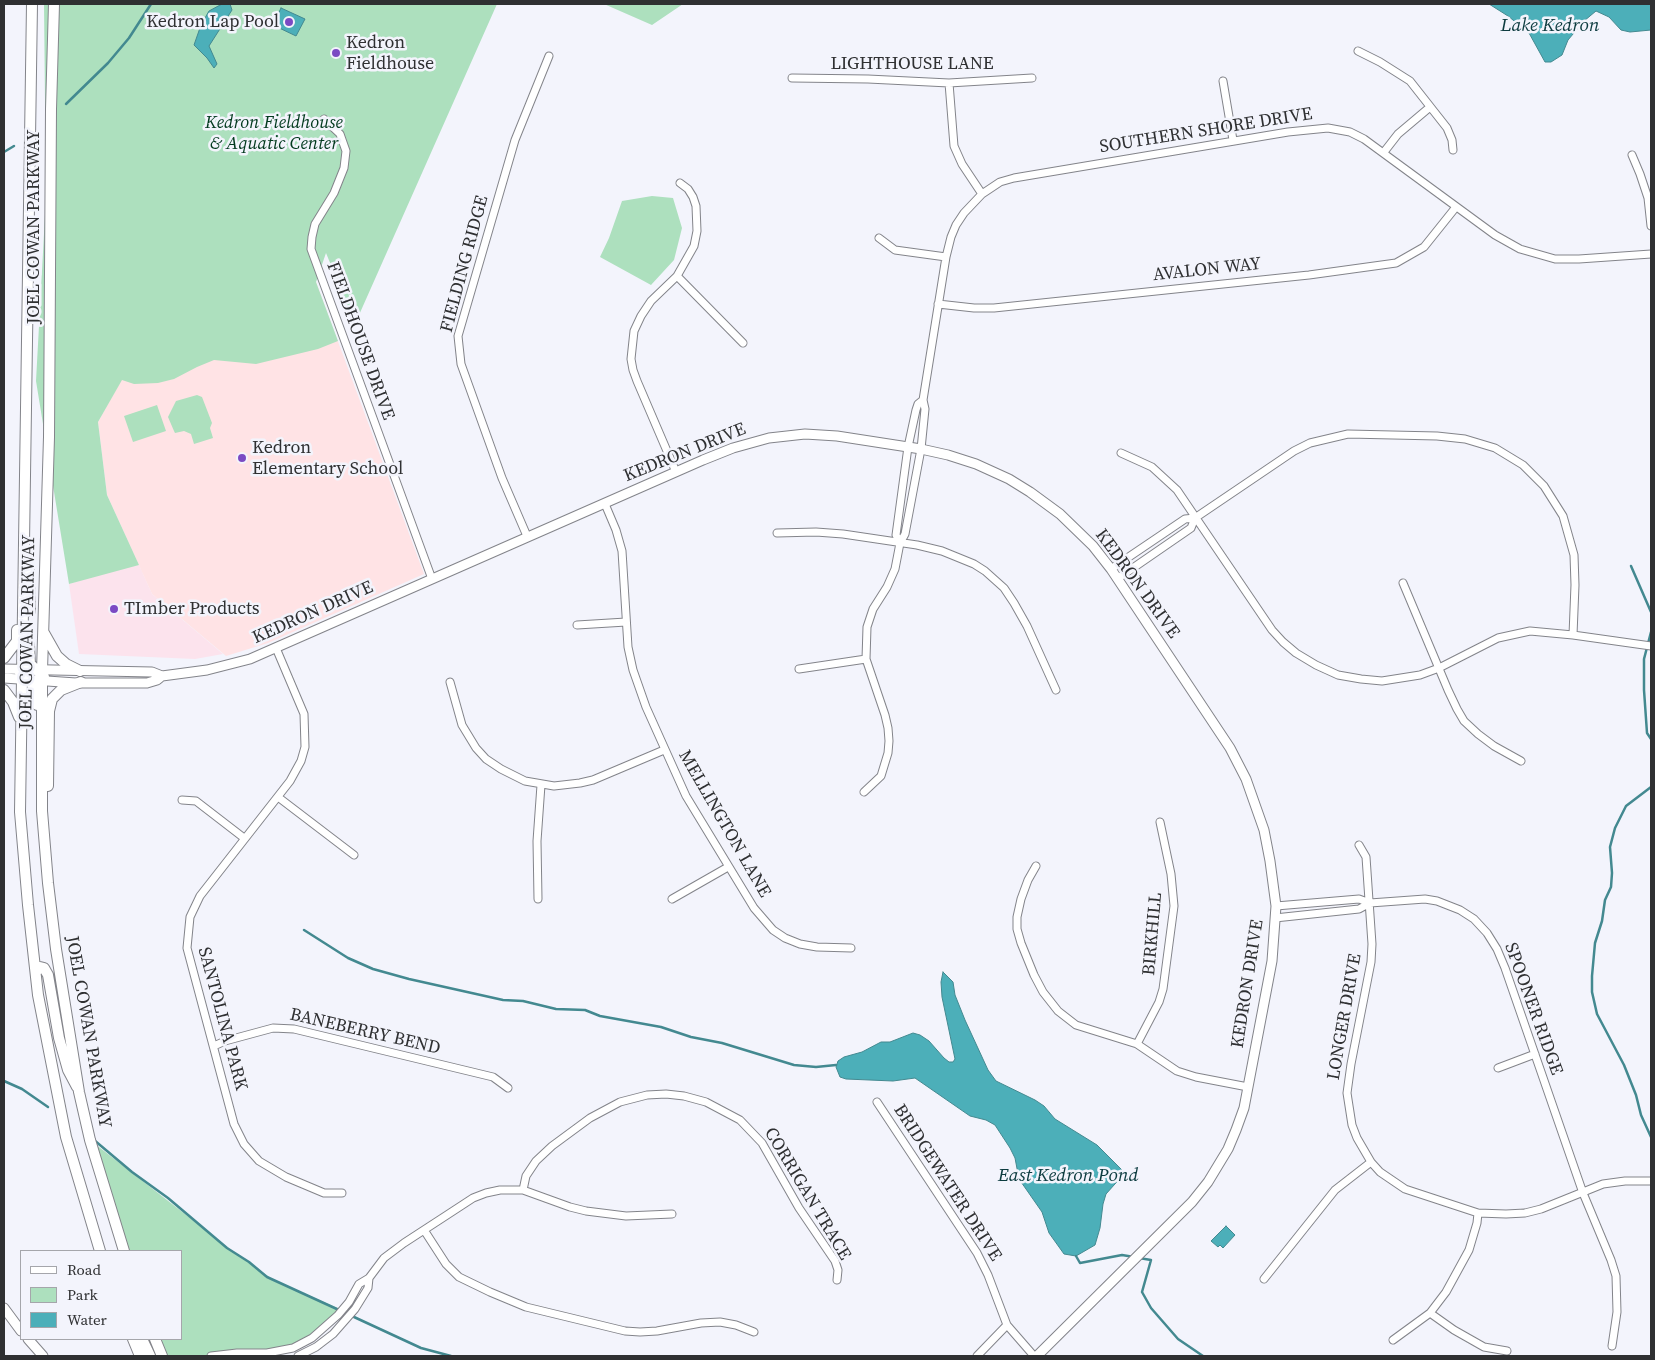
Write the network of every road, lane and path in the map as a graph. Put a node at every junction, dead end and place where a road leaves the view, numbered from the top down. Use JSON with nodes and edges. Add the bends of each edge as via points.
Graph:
{"nodes":[{"id":1,"x":32,"y":4,"type":"edge"},
{"id":2,"x":54,"y":4,"type":"edge"},
{"id":3,"x":1358,"y":51,"type":"dead end"},
{"id":4,"x":549,"y":56,"type":"dead end"},
{"id":5,"x":792,"y":78,"type":"dead end"},
{"id":6,"x":1032,"y":78,"type":"dead end"},
{"id":7,"x":1223,"y":81,"type":"dead end"},
{"id":8,"x":949,"y":83,"type":"junction"},
{"id":9,"x":1430,"y":107,"type":"junction"},
{"id":10,"x":324,"y":119,"type":"dead end"},
{"id":11,"x":1233,"y":140,"type":"junction"},
{"id":12,"x":1453,"y":150,"type":"dead end"},
{"id":13,"x":1384,"y":152,"type":"junction"},
{"id":14,"x":1632,"y":155,"type":"dead end"},
{"id":15,"x":680,"y":183,"type":"dead end"},
{"id":16,"x":982,"y":194,"type":"junction"},
{"id":17,"x":1456,"y":207,"type":"junction"},
{"id":18,"x":1651,"y":226,"type":"edge"},
{"id":19,"x":879,"y":238,"type":"dead end"},
{"id":20,"x":1651,"y":254,"type":"edge"},
{"id":21,"x":946,"y":257,"type":"junction"},
{"id":22,"x":677,"y":276,"type":"junction"},
{"id":23,"x":938,"y":304,"type":"junction"},
{"id":24,"x":743,"y":343,"type":"dead end"},
{"id":25,"x":923,"y":400,"type":"junction"},
{"id":26,"x":908,"y":447,"type":"junction"},
{"id":27,"x":921,"y":449,"type":"junction"},
{"id":28,"x":1121,"y":453,"type":"dead end"},
{"id":29,"x":676,"y":472,"type":"junction"},
{"id":30,"x":604,"y":504,"type":"junction"},
{"id":31,"x":1195,"y":518,"type":"junction"},
{"id":32,"x":777,"y":533,"type":"dead end"},
{"id":33,"x":527,"y":536,"type":"junction"},
{"id":34,"x":23,"y":542,"type":"junction"},
{"id":35,"x":900,"y":543,"type":"junction"},
{"id":36,"x":23,"y":558,"type":"junction"},
{"id":37,"x":1111,"y":569,"type":"junction"},
{"id":38,"x":432,"y":579,"type":"junction"},
{"id":39,"x":1117,"y":579,"type":"junction"},
{"id":40,"x":1403,"y":583,"type":"dead end"},
{"id":41,"x":626,"y":622,"type":"junction"},
{"id":42,"x":577,"y":625,"type":"dead end"},
{"id":43,"x":43,"y":630,"type":"junction"},
{"id":44,"x":1573,"y":635,"type":"junction"},
{"id":45,"x":1651,"y":646,"type":"edge"},
{"id":46,"x":276,"y":648,"type":"junction"},
{"id":47,"x":4,"y":658,"type":"edge"},
{"id":48,"x":866,"y":659,"type":"junction"},
{"id":49,"x":1439,"y":668,"type":"junction"},
{"id":50,"x":4,"y":669,"type":"edge"},
{"id":51,"x":799,"y":669,"type":"dead end"},
{"id":52,"x":80,"y":671,"type":"junction"},
{"id":53,"x":22,"y":674,"type":"junction"},
{"id":54,"x":42,"y":676,"type":"junction"},
{"id":55,"x":162,"y":676,"type":"junction"},
{"id":56,"x":4,"y":678,"type":"edge"},
{"id":57,"x":80,"y":682,"type":"junction"},
{"id":58,"x":450,"y":682,"type":"dead end"},
{"id":59,"x":4,"y":690,"type":"edge"},
{"id":60,"x":1056,"y":690,"type":"dead end"},
{"id":61,"x":22,"y":724,"type":"junction"},
{"id":62,"x":664,"y":750,"type":"junction"},
{"id":63,"x":1521,"y":761,"type":"dead end"},
{"id":64,"x":541,"y":785,"type":"junction"},
{"id":65,"x":864,"y":792,"type":"dead end"},
{"id":66,"x":278,"y":797,"type":"junction"},
{"id":67,"x":182,"y":800,"type":"dead end"},
{"id":68,"x":42,"y":810,"type":"junction"},
{"id":69,"x":1160,"y":822,"type":"dead end"},
{"id":70,"x":244,"y":838,"type":"junction"},
{"id":71,"x":1359,"y":844,"type":"dead end"},
{"id":72,"x":354,"y":855,"type":"dead end"},
{"id":73,"x":1036,"y":866,"type":"dead end"},
{"id":74,"x":728,"y":867,"type":"junction"},
{"id":75,"x":538,"y":899,"type":"dead end"},
{"id":76,"x":672,"y":899,"type":"dead end"},
{"id":77,"x":1370,"y":902,"type":"junction"},
{"id":78,"x":1276,"y":906,"type":"junction"},
{"id":79,"x":1275,"y":918,"type":"junction"},
{"id":80,"x":851,"y":948,"type":"dead end"},
{"id":81,"x":36,"y":972,"type":"junction"},
{"id":82,"x":1137,"y":1044,"type":"junction"},
{"id":83,"x":214,"y":1046,"type":"junction"},
{"id":84,"x":1534,"y":1054,"type":"junction"},
{"id":85,"x":1498,"y":1068,"type":"dead end"},
{"id":86,"x":1248,"y":1087,"type":"junction"},
{"id":87,"x":508,"y":1088,"type":"dead end"},
{"id":88,"x":79,"y":1092,"type":"junction"},
{"id":89,"x":877,"y":1102,"type":"dead end"},
{"id":90,"x":1371,"y":1162,"type":"junction"},
{"id":91,"x":1651,"y":1181,"type":"edge"},
{"id":92,"x":523,"y":1190,"type":"junction"},
{"id":93,"x":342,"y":1193,"type":"dead end"},
{"id":94,"x":1583,"y":1193,"type":"junction"},
{"id":95,"x":1478,"y":1213,"type":"junction"},
{"id":96,"x":672,"y":1214,"type":"dead end"},
{"id":97,"x":424,"y":1230,"type":"junction"},
{"id":98,"x":100,"y":1250,"type":"edge"},
{"id":99,"x":124,"y":1250,"type":"edge"},
{"id":100,"x":369,"y":1278,"type":"junction"},
{"id":101,"x":1264,"y":1279,"type":"dead end"},
{"id":102,"x":837,"y":1280,"type":"dead end"},
{"id":103,"x":4,"y":1308,"type":"edge"},
{"id":104,"x":1430,"y":1313,"type":"junction"},
{"id":105,"x":1006,"y":1325,"type":"junction"},
{"id":106,"x":20,"y":1330,"type":"edge"},
{"id":107,"x":754,"y":1332,"type":"dead end"},
{"id":108,"x":29,"y":1340,"type":"edge"},
{"id":109,"x":126,"y":1340,"type":"edge"},
{"id":110,"x":133,"y":1340,"type":"edge"},
{"id":111,"x":142,"y":1340,"type":"edge"},
{"id":112,"x":155,"y":1340,"type":"edge"},
{"id":113,"x":1393,"y":1340,"type":"dead end"},
{"id":114,"x":303,"y":1343,"type":"junction"},
{"id":115,"x":1612,"y":1346,"type":"dead end"},
{"id":116,"x":1507,"y":1351,"type":"dead end"},
{"id":117,"x":244,"y":1354,"type":"edge"},
{"id":118,"x":308,"y":1354,"type":"edge"},
{"id":119,"x":43,"y":1356,"type":"edge"},
{"id":120,"x":132,"y":1356,"type":"edge"},
{"id":121,"x":140,"y":1356,"type":"edge"},
{"id":122,"x":150,"y":1356,"type":"edge"},
{"id":123,"x":162,"y":1356,"type":"edge"},
{"id":124,"x":211,"y":1356,"type":"edge"},
{"id":125,"x":298,"y":1356,"type":"edge"},
{"id":126,"x":977,"y":1356,"type":"edge"},
{"id":127,"x":1036,"y":1356,"type":"edge"}],
"edges":[{"from":1,"to":34,"type":"main road","name":"JOEL COWAN PARKWAY"},
{"from":2,"to":43,"type":"main road","name":"JOEL COWAN PARKWAY","via":[[49,437]]},
{"from":3,"to":9,"type":"street","via":[[1410,81]]},
{"from":4,"to":33,"type":"street","name":"FIELDING RIDGE","via":[[515,140],[458,336],[461,364],[502,478]]},
{"from":5,"to":8,"type":"street","name":"LIGHTHOUSE LANE"},
{"from":6,"to":8,"type":"street","name":"LIGHTHOUSE LANE"},
{"from":7,"to":11,"type":"street"},
{"from":8,"to":16,"type":"street","via":[[954,146]]},
{"from":9,"to":12,"type":"street","via":[[1447,128]]},
{"from":9,"to":13,"type":"street","via":[[1398,134]]},
{"from":10,"to":38,"type":"street","name":"FIELDHOUSE DRIVE","via":[[340,134],[346,151],[344,168],[334,193],[315,224],[311,250]]},
{"from":11,"to":13,"type":"street","name":"SOUTHERN SHORE DRIVE","via":[[1328,128],[1350,132]]},
{"from":11,"to":16,"type":"street","name":"SOUTHERN SHORE DRIVE","via":[[1014,178],[1000,182]]},
{"from":13,"to":17,"type":"street","name":"SOUTHERN SHORE DRIVE"},
{"from":14,"to":18,"type":"street","via":[[1648,198]]},
{"from":15,"to":22,"type":"street","via":[[693,197],[698,217],[694,246]]},
{"from":16,"to":21,"type":"street","name":"SOUTHERN SHORE DRIVE","via":[[956,225]]},
{"from":17,"to":20,"type":"street","name":"SOUTHERN SHORE DRIVE","via":[[1495,235],[1544,257],[1579,259]]},
{"from":17,"to":23,"type":"street","name":"AVALON WAY","via":[[1424,246],[1396,263],[994,308]]},
{"from":19,"to":21,"type":"street","via":[[895,250]]},
{"from":21,"to":23,"type":"street","name":"SOUTHERN SHORE DRIVE"},
{"from":22,"to":24,"type":"street"},
{"from":22,"to":29,"type":"street","via":[[641,316],[634,331],[632,359],[637,381]]},
{"from":23,"to":25,"type":"street","name":"SOUTHERN SHORE DRIVE"},
{"from":25,"to":26,"type":"street","name":"SOUTHERN SHORE DRIVE","via":[[916,410]]},
{"from":25,"to":27,"type":"street","name":"SOUTHERN SHORE DRIVE"},
{"from":26,"to":27,"type":"street","name":"KEDRON DRIVE"},
{"from":26,"to":29,"type":"street","name":"KEDRON DRIVE","via":[[837,436],[788,435],[733,448]]},
{"from":26,"to":35,"type":"street","name":"SOUTHERN SHORE DRIVE","via":[[896,534]]},
{"from":27,"to":35,"type":"street","name":"SOUTHERN SHORE DRIVE","via":[[905,534]]},
{"from":27,"to":37,"type":"street","name":"KEDRON DRIVE","via":[[987,469],[1030,492],[1073,525]]},
{"from":28,"to":31,"type":"street","via":[[1152,467],[1164,477],[1177,490]]},
{"from":29,"to":30,"type":"street","name":"KEDRON DRIVE"},
{"from":30,"to":33,"type":"street","name":"KEDRON DRIVE"},
{"from":30,"to":41,"type":"street","name":"MELLINGTON LANE","via":[[622,551]]},
{"from":31,"to":37,"type":"street","via":[[1185,519]]},
{"from":31,"to":39,"type":"street","via":[[1191,528]]},
{"from":31,"to":44,"type":"street","via":[[1294,452],[1325,438],[1348,434],[1437,436],[1484,444],[1511,457],[1533,473],[1563,516],[1574,555]]},
{"from":31,"to":49,"type":"street","via":[[1272,630],[1296,653],[1338,675],[1362,679],[1403,679]]},
{"from":32,"to":35,"type":"street","via":[[816,532]]},
{"from":33,"to":38,"type":"street","name":"KEDRON DRIVE"},
{"from":34,"to":36,"type":"main road","name":"JOEL COWAN PARKWAY"},
{"from":34,"to":54,"type":"main road","via":[[30,582],[30,664]]},
{"from":35,"to":48,"type":"street","via":[[895,569],[867,628]]},
{"from":35,"to":60,"type":"street","via":[[960,557],[985,571],[1004,588],[1027,626]]},
{"from":36,"to":47,"type":"main road","via":[[18,578],[17,641]]},
{"from":36,"to":53,"type":"main road","name":"JOEL COWAN PARKWAY"},
{"from":37,"to":39,"type":"street","name":"KEDRON DRIVE"},
{"from":38,"to":46,"type":"street","name":"KEDRON DRIVE"},
{"from":39,"to":78,"type":"street","name":"KEDRON DRIVE","via":[[1221,735],[1246,779],[1264,830]]},
{"from":40,"to":49,"type":"street"},
{"from":41,"to":42,"type":"street"},
{"from":41,"to":62,"type":"street","name":"MELLINGTON LANE","via":[[636,680]]},
{"from":43,"to":52,"type":"main road","via":[[57,656]]},
{"from":43,"to":54,"type":"main road","name":"JOEL COWAN PARKWAY"},
{"from":44,"to":45,"type":"street"},
{"from":44,"to":49,"type":"street","via":[[1530,631],[1507,635]]},
{"from":46,"to":55,"type":"street","name":"KEDRON DRIVE","via":[[225,666]]},
{"from":46,"to":66,"type":"street","name":"SANTOLINA PARK","via":[[301,706],[305,727],[301,761]]},
{"from":48,"to":51,"type":"street"},
{"from":48,"to":65,"type":"street","via":[[886,715],[889,741],[881,776]]},
{"from":49,"to":63,"type":"street","via":[[1464,721],[1494,746]]},
{"from":50,"to":53,"type":"street","name":"KEDRON DRIVE"},
{"from":52,"to":54,"type":"street","name":"KEDRON DRIVE"},
{"from":52,"to":55,"type":"street","name":"KEDRON DRIVE","via":[[152,672]]},
{"from":53,"to":54,"type":"street","name":"KEDRON DRIVE"},
{"from":53,"to":56,"type":"street","name":"KEDRON DRIVE"},
{"from":53,"to":61,"type":"main road","name":"JOEL COWAN PARKWAY"},
{"from":53,"to":68,"type":"main road","via":[[32,684],[37,696],[37,794]]},
{"from":54,"to":57,"type":"street","name":"KEDRON DRIVE"},
{"from":54,"to":68,"type":"main road","name":"JOEL COWAN PARKWAY"},
{"from":55,"to":57,"type":"street","name":"KEDRON DRIVE","via":[[147,683]]},
{"from":57,"to":68,"type":"main road","via":[[61,690],[52,699],[48,790]]},
{"from":58,"to":64,"type":"street","via":[[462,726],[476,748],[486,759],[512,775]]},
{"from":59,"to":61,"type":"main road"},
{"from":61,"to":81,"type":"main road","name":"JOEL COWAN PARKWAY","via":[[20,812]]},
{"from":62,"to":64,"type":"street","via":[[587,782]]},
{"from":62,"to":74,"type":"street","name":"MELLINGTON LANE","via":[[679,783]]},
{"from":64,"to":75,"type":"street","via":[[537,841]]},
{"from":66,"to":70,"type":"street","name":"SANTOLINA PARK"},
{"from":66,"to":72,"type":"street"},
{"from":67,"to":70,"type":"street","via":[[196,801]]},
{"from":68,"to":88,"type":"main road","name":"JOEL COWAN PARKWAY","via":[[56,949]]},
{"from":69,"to":82,"type":"street","name":"BIRKHILL","via":[[1174,906],[1163,989]]},
{"from":70,"to":83,"type":"street","name":"SANTOLINA PARK","via":[[200,896],[190,917],[187,948]]},
{"from":71,"to":77,"type":"street","name":"LONGER DRIVE","via":[[1366,857]]},
{"from":73,"to":82,"type":"street","via":[[1021,899],[1018,929],[1025,956],[1043,992],[1058,1011],[1076,1025]]},
{"from":74,"to":76,"type":"street"},
{"from":74,"to":80,"type":"street","name":"MELLINGTON LANE","via":[[754,908],[773,930],[800,944],[817,948]]},
{"from":77,"to":78,"type":"street","name":"SPOONER RIDGE","via":[[1359,899]]},
{"from":77,"to":79,"type":"street","via":[[1359,910]]},
{"from":77,"to":84,"type":"street","name":"SPOONER RIDGE","via":[[1437,901],[1474,919],[1497,949]]},
{"from":77,"to":90,"type":"street","name":"LONGER DRIVE","via":[[1371,962],[1347,1093],[1352,1125]]},
{"from":78,"to":79,"type":"street","name":"KEDRON DRIVE"},
{"from":79,"to":86,"type":"street","name":"KEDRON DRIVE","via":[[1272,961]]},
{"from":81,"to":88,"type":"main road","via":[[44,968],[48,975],[59,1038],[68,1070]]},
{"from":81,"to":98,"type":"main road","name":"JOEL COWAN PARKWAY","via":[[66,1137]]},
{"from":82,"to":86,"type":"street","via":[[1177,1071]]},
{"from":83,"to":87,"type":"street","name":"BANEBERRY BEND","via":[[273,1028],[294,1029],[493,1077]]},
{"from":83,"to":93,"type":"street","name":"SANTOLINA PARK","via":[[234,1124],[250,1153],[292,1180],[324,1193]]},
{"from":84,"to":85,"type":"street"},
{"from":84,"to":94,"type":"street","name":"SPOONER RIDGE"},
{"from":86,"to":127,"type":"street","name":"KEDRON DRIVE","via":[[1236,1130],[1203,1189]]},
{"from":88,"to":99,"type":"main road","name":"JOEL COWAN PARKWAY"},
{"from":89,"to":105,"type":"street","name":"BRIDGEWATER DRIVE","via":[[977,1253]]},
{"from":90,"to":95,"type":"street","name":"LONGER DRIVE","via":[[1405,1188]]},
{"from":90,"to":101,"type":"street","via":[[1335,1190]]},
{"from":91,"to":94,"type":"street","name":"LONGER DRIVE","via":[[1611,1183]]},
{"from":92,"to":96,"type":"street","via":[[586,1211],[626,1216]]},
{"from":92,"to":97,"type":"street","via":[[486,1192]]},
{"from":92,"to":102,"type":"street","name":"CORRIGAN TRACE","via":[[526,1176],[552,1146],[590,1118],[620,1102],[666,1094],[706,1102],[740,1120],[762,1143],[799,1208],[835,1261]]},
{"from":94,"to":95,"type":"street","name":"LONGER DRIVE","via":[[1525,1213]]},
{"from":94,"to":115,"type":"street","name":"SPOONER RIDGE","via":[[1616,1276]]},
{"from":95,"to":104,"type":"street","via":[[1469,1250],[1446,1292]]},
{"from":97,"to":100,"type":"street","via":[[384,1258]]},
{"from":97,"to":107,"type":"street","via":[[446,1264],[459,1277],[526,1307],[625,1331],[720,1322],[736,1324]]},
{"from":100,"to":114,"type":"street","via":[[360,1284],[338,1315]]},
{"from":100,"to":118,"type":"street","via":[[368,1288],[355,1310]]},
{"from":103,"to":106,"type":"street"},
{"from":104,"to":113,"type":"street"},
{"from":104,"to":116,"type":"street","via":[[1484,1347]]},
{"from":105,"to":126,"type":"street"},
{"from":105,"to":127,"type":"street","name":"BRIDGEWATER DRIVE"},
{"from":108,"to":119,"type":"street"},
{"from":109,"to":120,"type":"main road"},
{"from":110,"to":121,"type":"main road"},
{"from":111,"to":122,"type":"main road"},
{"from":112,"to":123,"type":"main road"},
{"from":114,"to":117,"type":"street","via":[[267,1353]]},
{"from":114,"to":118,"type":"street"},
{"from":117,"to":124,"type":"street"},
{"from":118,"to":125,"type":"street"}]}
